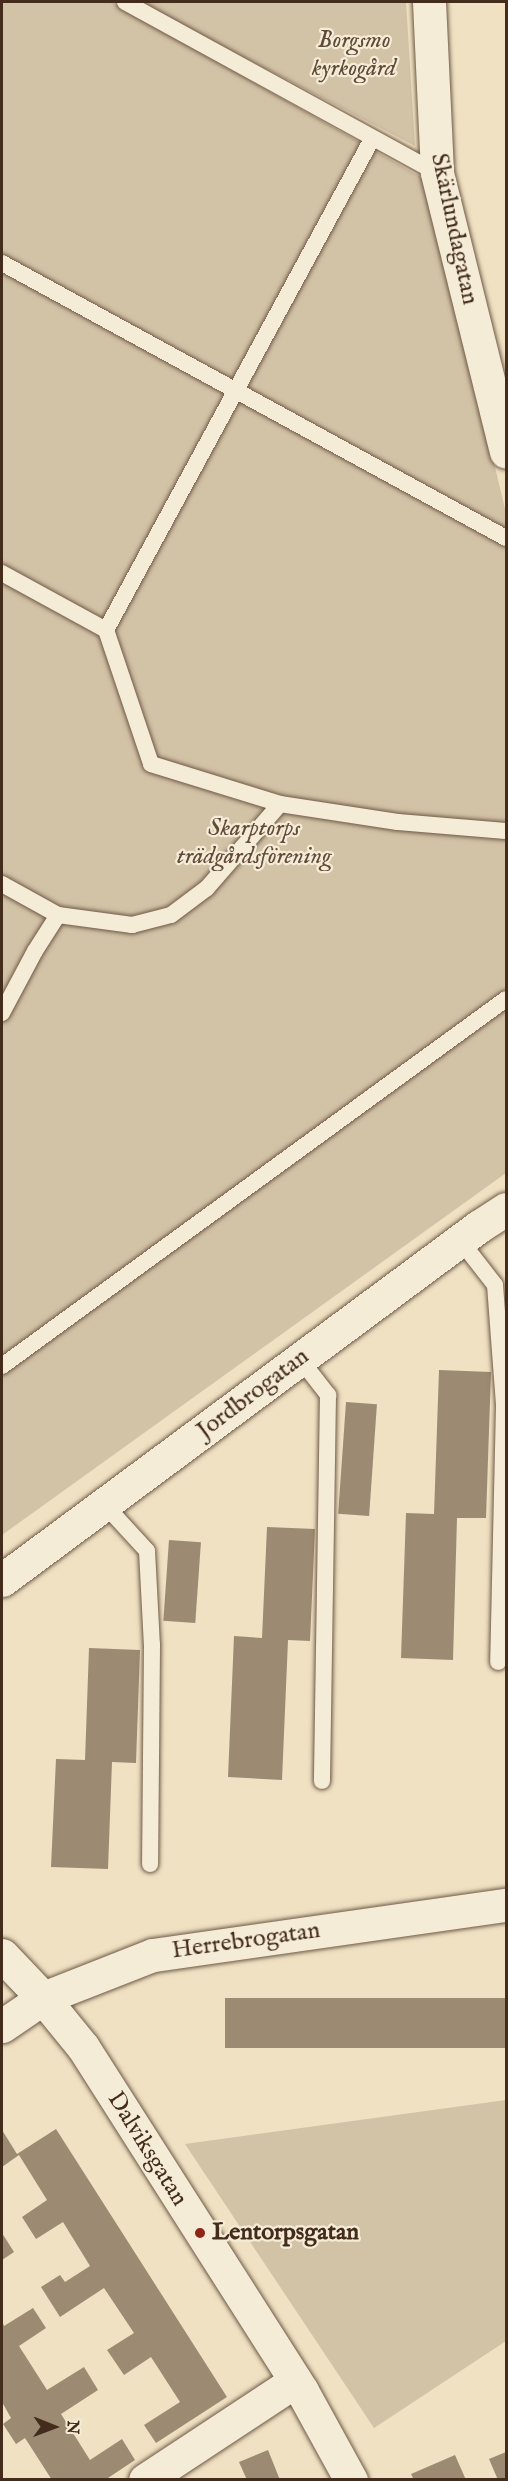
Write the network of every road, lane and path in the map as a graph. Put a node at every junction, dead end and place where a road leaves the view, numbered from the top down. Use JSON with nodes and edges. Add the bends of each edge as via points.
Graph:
{"nodes":[{"id":1,"x":125,"y":2,"type":"edge"},
{"id":2,"x":429,"y":2,"type":"edge"},
{"id":3,"x":372,"y":140,"type":"junction"},
{"id":4,"x":437,"y":173,"type":"junction"},
{"id":5,"x":2,"y":263,"type":"edge"},
{"id":6,"x":236,"y":391,"type":"junction"},
{"id":7,"x":507,"y":452,"type":"edge"},
{"id":8,"x":507,"y":538,"type":"edge"},
{"id":9,"x":2,"y":573,"type":"edge"},
{"id":10,"x":106,"y":630,"type":"junction"},
{"id":11,"x":280,"y":804,"type":"junction"},
{"id":12,"x":507,"y":831,"type":"edge"},
{"id":13,"x":2,"y":884,"type":"edge"},
{"id":14,"x":58,"y":915,"type":"junction"},
{"id":15,"x":507,"y":999,"type":"edge"},
{"id":16,"x":2,"y":1013,"type":"edge"},
{"id":17,"x":507,"y":1209,"type":"edge"},
{"id":18,"x":460,"y":1240,"type":"junction"},
{"id":19,"x":300,"y":1359,"type":"junction"},
{"id":20,"x":2,"y":1366,"type":"edge"},
{"id":21,"x":104,"y":1504,"type":"junction"},
{"id":22,"x":2,"y":1580,"type":"edge"},
{"id":23,"x":498,"y":1662,"type":"dead end"},
{"id":24,"x":322,"y":1780,"type":"dead end"},
{"id":25,"x":150,"y":1864,"type":"dead end"},
{"id":26,"x":507,"y":1905,"type":"edge"},
{"id":27,"x":2,"y":1955,"type":"edge"},
{"id":28,"x":43,"y":1998,"type":"junction"},
{"id":29,"x":2,"y":2026,"type":"edge"},
{"id":30,"x":295,"y":2381,"type":"junction"},
{"id":31,"x":145,"y":2480,"type":"edge"},
{"id":32,"x":351,"y":2480,"type":"edge"}],
"edges":[{"from":1,"to":3,"type":"lane"},
{"from":2,"to":4,"type":"street","name":"Skärlundagatan"},
{"from":3,"to":4,"type":"lane"},
{"from":3,"to":6,"type":"lane"},
{"from":4,"to":7,"type":"street","name":"Skärlundagatan"},
{"from":5,"to":6,"type":"lane"},
{"from":6,"to":8,"type":"lane"},
{"from":6,"to":10,"type":"lane"},
{"from":9,"to":10,"type":"lane"},
{"from":10,"to":11,"type":"lane","via":[[151,764]]},
{"from":11,"to":12,"type":"lane","via":[[398,822]]},
{"from":11,"to":14,"type":"lane","via":[[207,888],[171,915],[132,925]]},
{"from":13,"to":14,"type":"lane"},
{"from":14,"to":16,"type":"lane"},
{"from":15,"to":20,"type":"lane"},
{"from":17,"to":18,"type":"street","name":"Jordbrogatan"},
{"from":18,"to":19,"type":"street","name":"Jordbrogatan"},
{"from":18,"to":23,"type":"lane","via":[[495,1285],[504,1406]]},
{"from":19,"to":21,"type":"street","name":"Jordbrogatan"},
{"from":19,"to":24,"type":"lane","via":[[328,1395]]},
{"from":21,"to":22,"type":"street","name":"Jordbrogatan"},
{"from":21,"to":25,"type":"lane","via":[[147,1551],[152,1645]]},
{"from":26,"to":28,"type":"street","name":"Herrebrogatan","via":[[153,1954]]},
{"from":27,"to":28,"type":"street","name":"Dalviksgatan"},
{"from":28,"to":29,"type":"street","name":"Herrebrogatan"},
{"from":28,"to":30,"type":"street","name":"Dalviksgatan","via":[[83,2047]]},
{"from":30,"to":31,"type":"street"},
{"from":30,"to":32,"type":"street","name":"Dalviksgatan"}]}
